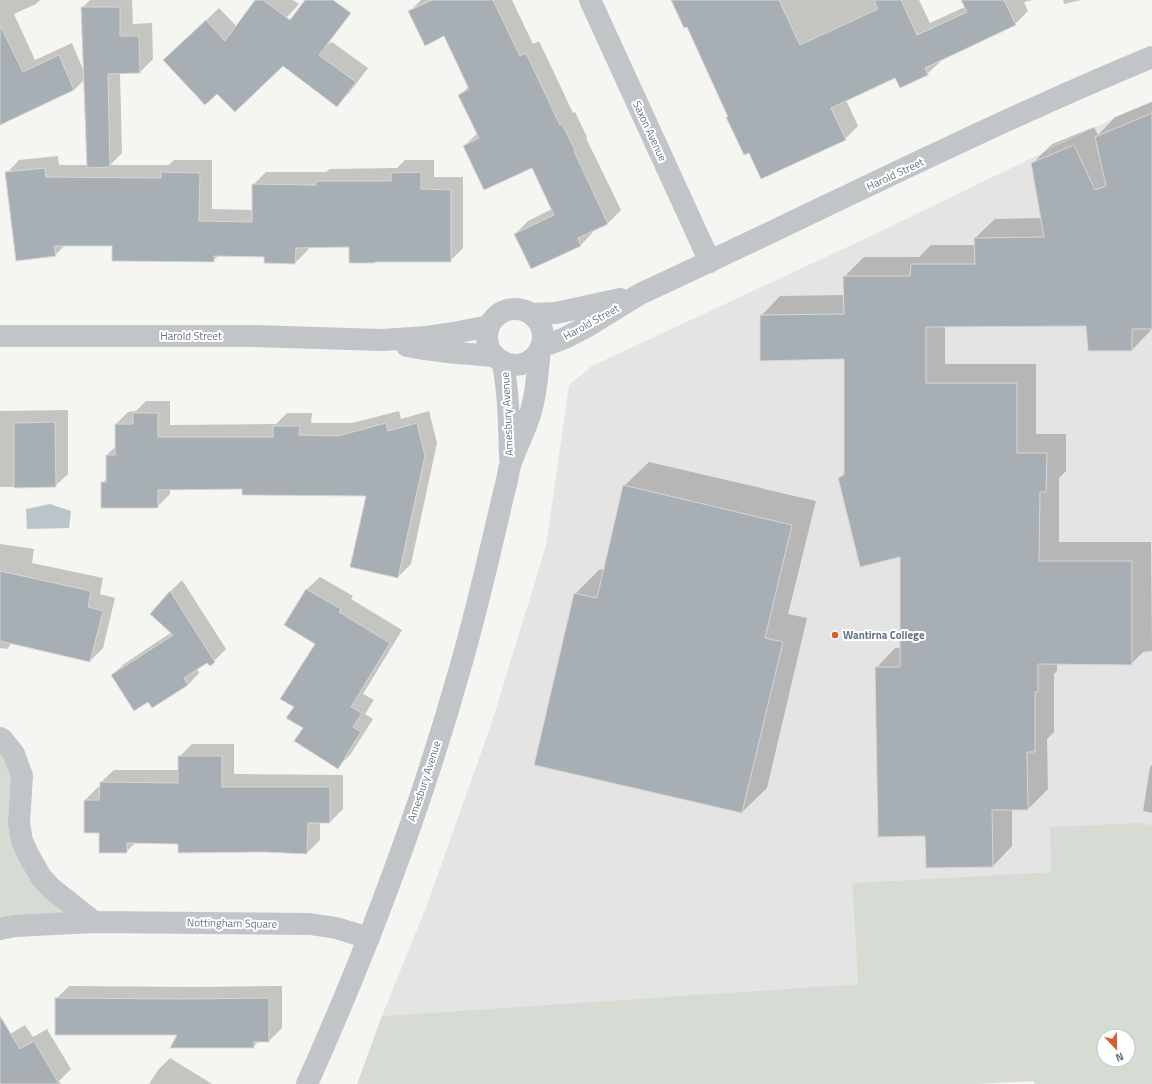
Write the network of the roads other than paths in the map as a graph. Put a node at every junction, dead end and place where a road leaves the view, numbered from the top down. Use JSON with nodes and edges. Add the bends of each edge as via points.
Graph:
{"nodes":[{"id":1,"x":590,"y":0,"type":"edge"},
{"id":2,"x":1152,"y":57,"type":"edge"},
{"id":3,"x":710,"y":262,"type":"junction"},
{"id":4,"x":640,"y":294,"type":"junction"},
{"id":5,"x":531,"y":314,"type":"junction"},
{"id":6,"x":489,"y":326,"type":"junction"},
{"id":7,"x":0,"y":336,"type":"edge"},
{"id":8,"x":382,"y":340,"type":"junction"},
{"id":9,"x":540,"y":348,"type":"junction"},
{"id":10,"x":498,"y":358,"type":"junction"},
{"id":11,"x":510,"y":468,"type":"junction"},
{"id":12,"x":0,"y":738,"type":"edge"},
{"id":13,"x":94,"y":922,"type":"junction"},
{"id":14,"x":0,"y":929,"type":"edge"},
{"id":15,"x":369,"y":938,"type":"junction"},
{"id":16,"x":307,"y":1084,"type":"edge"}],
"edges":[{"from":1,"to":3,"type":"street","name":"Saxon Avenue"},
{"from":2,"to":3,"type":"street","name":"Harold Street","via":[[1004,122]]},
{"from":3,"to":4,"type":"street","name":"Harold Street"},
{"from":4,"to":5,"type":"street","name":"Harold Street","via":[[556,313]]},
{"from":4,"to":9,"type":"street","name":"Harold Street","via":[[588,326]]},
{"from":5,"to":6,"type":"street","via":[[523,310],[507,310]]},
{"from":5,"to":9,"type":"street","via":[[542,328]]},
{"from":6,"to":8,"type":"street","name":"Harold Street","via":[[427,337]]},
{"from":6,"to":10,"type":"street","via":[[488,345]]},
{"from":7,"to":8,"type":"street","name":"Harold Street","via":[[253,336]]},
{"from":8,"to":10,"type":"street","name":"Harold Street","via":[[426,350]]},
{"from":9,"to":10,"type":"street","via":[[534,356],[519,364],[510,364]]},
{"from":9,"to":11,"type":"street","name":"Amesbury Avenue","via":[[533,405]]},
{"from":10,"to":11,"type":"street","name":"Amesbury Avenue","via":[[503,364],[507,383]]},
{"from":11,"to":15,"type":"street","name":"Amesbury Avenue","via":[[461,666],[401,852]]},
{"from":12,"to":13,"type":"street","via":[[14,754],[22,776],[19,823],[22,841],[29,856],[41,877],[51,888]]},
{"from":13,"to":14,"type":"street","name":"Nottingham Square"},
{"from":13,"to":15,"type":"street","name":"Nottingham Square","via":[[310,924],[336,928]]},
{"from":15,"to":16,"type":"street","name":"Amesbury Avenue"}]}
